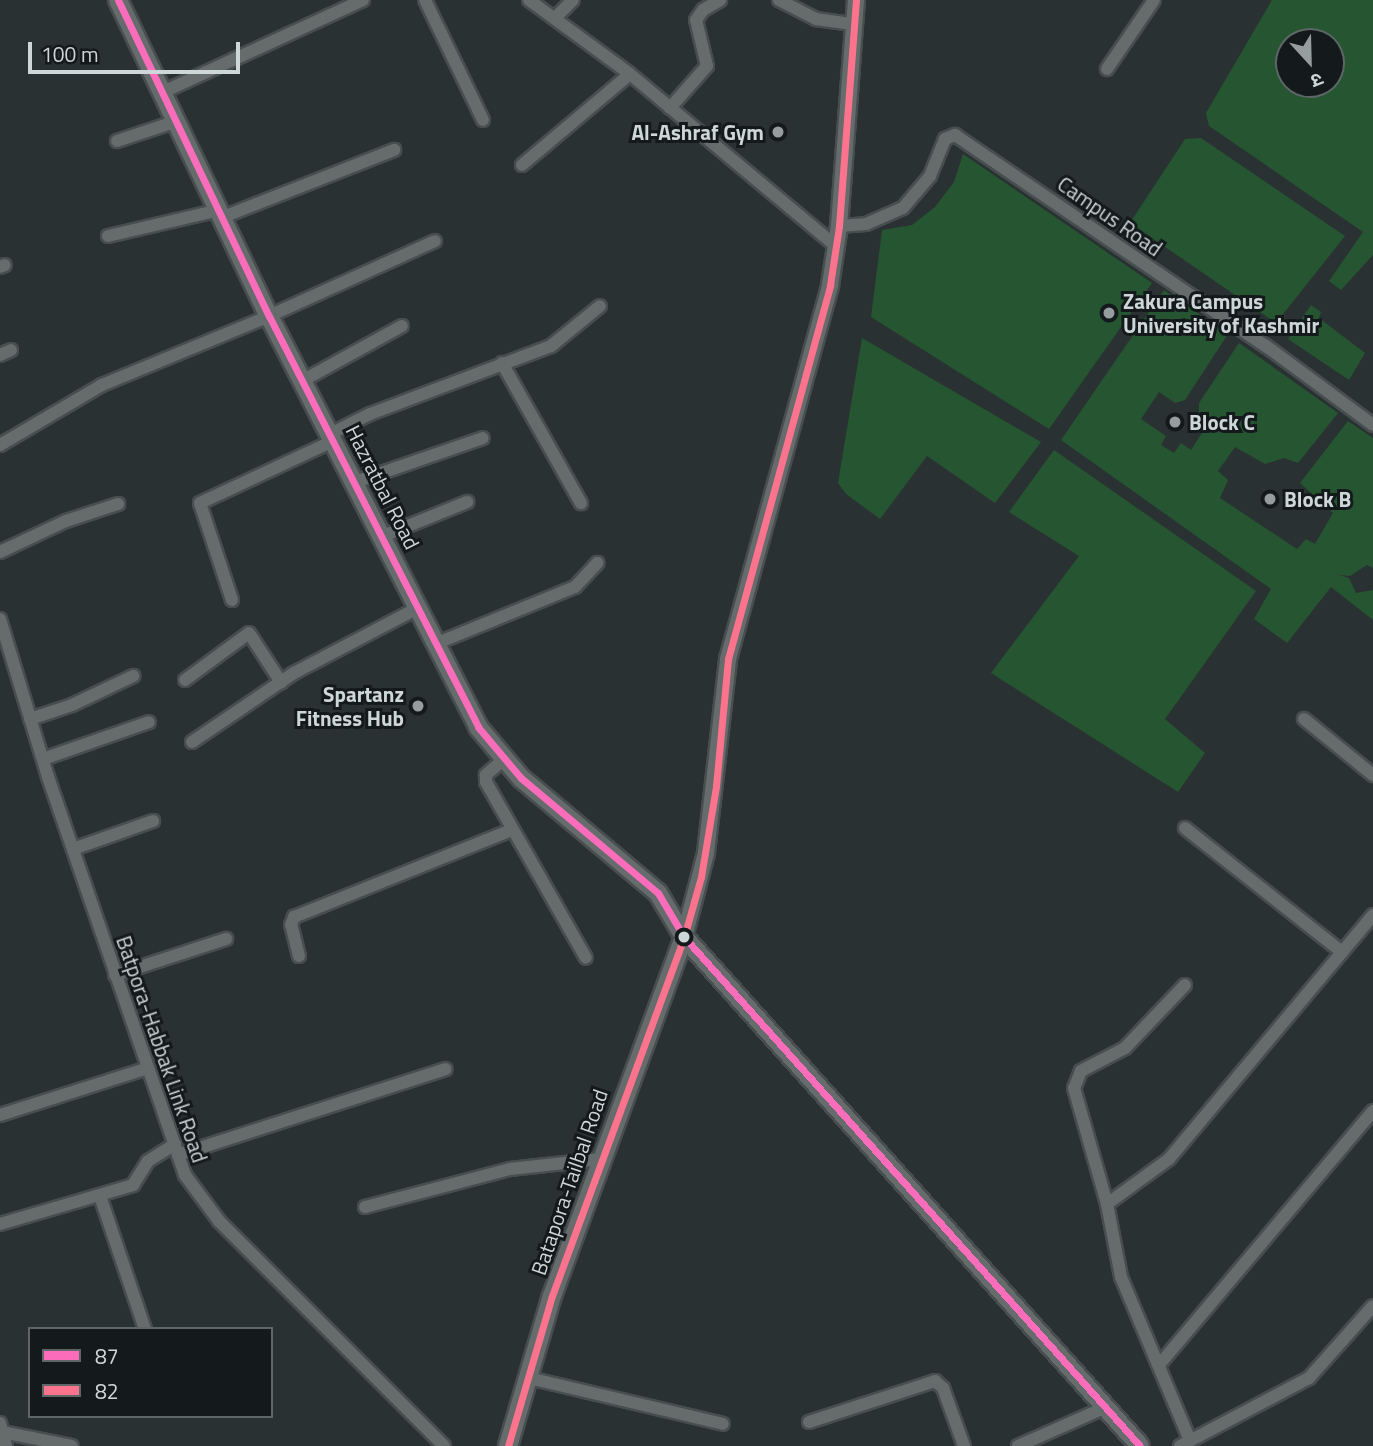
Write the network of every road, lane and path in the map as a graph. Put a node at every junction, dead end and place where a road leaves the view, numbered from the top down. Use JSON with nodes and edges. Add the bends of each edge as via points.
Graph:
{"nodes":[{"id":1,"x":118,"y":0,"type":"edge"},
{"id":2,"x":363,"y":0,"type":"edge"},
{"id":3,"x":425,"y":0,"type":"edge"},
{"id":4,"x":529,"y":0,"type":"edge"},
{"id":5,"x":573,"y":0,"type":"edge"},
{"id":6,"x":720,"y":0,"type":"edge"},
{"id":7,"x":779,"y":0,"type":"edge"},
{"id":8,"x":856,"y":0,"type":"edge"},
{"id":9,"x":1154,"y":0,"type":"edge"},
{"id":10,"x":555,"y":18,"type":"junction"},
{"id":11,"x":853,"y":24,"type":"junction"},
{"id":12,"x":1107,"y":69,"type":"dead end"},
{"id":13,"x":630,"y":74,"type":"junction"},
{"id":14,"x":163,"y":92,"type":"junction"},
{"id":15,"x":670,"y":108,"type":"junction"},
{"id":16,"x":483,"y":120,"type":"dead end"},
{"id":17,"x":177,"y":121,"type":"junction"},
{"id":18,"x":117,"y":141,"type":"dead end"},
{"id":19,"x":394,"y":150,"type":"dead end"},
{"id":20,"x":522,"y":165,"type":"dead end"},
{"id":21,"x":221,"y":214,"type":"junction"},
{"id":22,"x":839,"y":226,"type":"junction"},
{"id":23,"x":108,"y":236,"type":"dead end"},
{"id":24,"x":435,"y":241,"type":"dead end"},
{"id":25,"x":836,"y":247,"type":"junction"},
{"id":26,"x":600,"y":306,"type":"dead end"},
{"id":27,"x":270,"y":316,"type":"junction"},
{"id":28,"x":402,"y":326,"type":"dead end"},
{"id":29,"x":502,"y":363,"type":"junction"},
{"id":30,"x":302,"y":381,"type":"junction"},
{"id":31,"x":1373,"y":425,"type":"edge"},
{"id":32,"x":331,"y":438,"type":"junction"},
{"id":33,"x":483,"y":438,"type":"dead end"},
{"id":34,"x":0,"y":445,"type":"edge"},
{"id":35,"x":355,"y":482,"type":"junction"},
{"id":36,"x":467,"y":502,"type":"dead end"},
{"id":37,"x":581,"y":503,"type":"dead end"},
{"id":38,"x":118,"y":504,"type":"dead end"},
{"id":39,"x":383,"y":536,"type":"junction"},
{"id":40,"x":0,"y":552,"type":"edge"},
{"id":41,"x":597,"y":563,"type":"dead end"},
{"id":42,"x":232,"y":600,"type":"dead end"},
{"id":43,"x":418,"y":608,"type":"junction"},
{"id":44,"x":0,"y":619,"type":"edge"},
{"id":45,"x":435,"y":644,"type":"junction"},
{"id":46,"x":132,"y":676,"type":"dead end"},
{"id":47,"x":185,"y":680,"type":"dead end"},
{"id":48,"x":281,"y":682,"type":"junction"},
{"id":49,"x":30,"y":719,"type":"junction"},
{"id":50,"x":1304,"y":719,"type":"dead end"},
{"id":51,"x":149,"y":722,"type":"dead end"},
{"id":52,"x":192,"y":742,"type":"dead end"},
{"id":53,"x":43,"y":759,"type":"junction"},
{"id":54,"x":502,"y":760,"type":"junction"},
{"id":55,"x":1373,"y":775,"type":"edge"},
{"id":56,"x":153,"y":821,"type":"dead end"},
{"id":57,"x":1185,"y":828,"type":"dead end"},
{"id":58,"x":511,"y":830,"type":"junction"},
{"id":59,"x":73,"y":849,"type":"junction"},
{"id":60,"x":1373,"y":915,"type":"edge"},
{"id":61,"x":684,"y":937,"type":"junction"},
{"id":62,"x":226,"y":939,"type":"dead end"},
{"id":63,"x":1342,"y":952,"type":"junction"},
{"id":64,"x":299,"y":956,"type":"dead end"},
{"id":65,"x":586,"y":958,"type":"dead end"},
{"id":66,"x":116,"y":975,"type":"junction"},
{"id":67,"x":1185,"y":985,"type":"dead end"},
{"id":68,"x":148,"y":1068,"type":"junction"},
{"id":69,"x":446,"y":1069,"type":"dead end"},
{"id":70,"x":1373,"y":1111,"type":"edge"},
{"id":71,"x":0,"y":1115,"type":"edge"},
{"id":72,"x":176,"y":1149,"type":"junction"},
{"id":73,"x":600,"y":1159,"type":"junction"},
{"id":74,"x":100,"y":1195,"type":"junction"},
{"id":75,"x":1107,"y":1204,"type":"junction"},
{"id":76,"x":365,"y":1208,"type":"dead end"},
{"id":77,"x":0,"y":1224,"type":"edge"},
{"id":78,"x":1373,"y":1306,"type":"edge"},
{"id":79,"x":144,"y":1327,"type":"edge"},
{"id":80,"x":1159,"y":1365,"type":"junction"},
{"id":81,"x":529,"y":1378,"type":"junction"},
{"id":82,"x":1104,"y":1408,"type":"junction"},
{"id":83,"x":809,"y":1422,"type":"dead end"},
{"id":84,"x":723,"y":1424,"type":"dead end"},
{"id":85,"x":1,"y":1427,"type":"edge"},
{"id":86,"x":1185,"y":1443,"type":"edge"},
{"id":87,"x":6,"y":1446,"type":"edge"},
{"id":88,"x":72,"y":1446,"type":"edge"},
{"id":89,"x":444,"y":1446,"type":"edge"},
{"id":90,"x":508,"y":1446,"type":"edge"},
{"id":91,"x":964,"y":1446,"type":"edge"},
{"id":92,"x":1018,"y":1446,"type":"edge"},
{"id":93,"x":1140,"y":1446,"type":"edge"}],
"edges":[{"from":1,"to":14,"type":"main road","name":"Hazratbal Road"},
{"from":2,"to":14,"type":"street"},
{"from":3,"to":16,"type":"street"},
{"from":4,"to":10,"type":"street"},
{"from":5,"to":10,"type":"street"},
{"from":6,"to":15,"type":"street","via":[[696,20],[707,66]]},
{"from":7,"to":11,"type":"street","via":[[816,19]]},
{"from":8,"to":11,"type":"street"},
{"from":9,"to":12,"type":"street"},
{"from":10,"to":13,"type":"street"},
{"from":11,"to":22,"type":"street"},
{"from":13,"to":15,"type":"street"},
{"from":13,"to":20,"type":"street"},
{"from":14,"to":17,"type":"main road","name":"Hazratbal Road"},
{"from":15,"to":25,"type":"street"},
{"from":17,"to":18,"type":"street"},
{"from":17,"to":21,"type":"main road","name":"Hazratbal Road"},
{"from":19,"to":21,"type":"street"},
{"from":21,"to":23,"type":"street"},
{"from":21,"to":27,"type":"main road","name":"Hazratbal Road"},
{"from":22,"to":25,"type":"street"},
{"from":22,"to":31,"type":"street","name":"Campus Road","via":[[879,220],[903,208],[930,176],[945,139],[955,135],[1257,340]]},
{"from":24,"to":27,"type":"street"},
{"from":25,"to":61,"type":"street","via":[[820,332],[728,659],[706,853]]},
{"from":26,"to":29,"type":"street","via":[[562,340]]},
{"from":27,"to":30,"type":"main road","name":"Hazratbal Road"},
{"from":27,"to":34,"type":"street","via":[[102,385]]},
{"from":28,"to":30,"type":"street"},
{"from":29,"to":32,"type":"street"},
{"from":29,"to":37,"type":"street"},
{"from":30,"to":32,"type":"main road","name":"Hazratbal Road"},
{"from":32,"to":35,"type":"main road","name":"Hazratbal Road"},
{"from":32,"to":42,"type":"street","via":[[200,503],[201,518]]},
{"from":33,"to":35,"type":"street"},
{"from":35,"to":39,"type":"main road","name":"Hazratbal Road"},
{"from":36,"to":39,"type":"street"},
{"from":38,"to":40,"type":"street","via":[[66,521]]},
{"from":39,"to":43,"type":"main road","name":"Hazratbal Road"},
{"from":41,"to":45,"type":"street","via":[[575,587]]},
{"from":43,"to":45,"type":"main road","name":"Hazratbal Road"},
{"from":43,"to":48,"type":"street"},
{"from":44,"to":49,"type":"street","name":"Batpora-Habbak Link Road"},
{"from":45,"to":54,"type":"main road","name":"Hazratbal Road","via":[[478,727]]},
{"from":46,"to":49,"type":"street"},
{"from":47,"to":48,"type":"street","via":[[250,633]]},
{"from":48,"to":52,"type":"street"},
{"from":49,"to":53,"type":"street","name":"Batpora-Habbak Link Road"},
{"from":50,"to":55,"type":"street"},
{"from":51,"to":53,"type":"street"},
{"from":53,"to":59,"type":"street","name":"Batpora-Habbak Link Road"},
{"from":54,"to":58,"type":"street","via":[[486,775],[486,782]]},
{"from":54,"to":61,"type":"main road","name":"Hazratbal Road","via":[[658,893]]},
{"from":56,"to":59,"type":"street"},
{"from":57,"to":63,"type":"street"},
{"from":58,"to":64,"type":"street","via":[[295,917],[291,925]]},
{"from":58,"to":65,"type":"street"},
{"from":59,"to":66,"type":"street","name":"Batpora-Habbak Link Road"},
{"from":60,"to":63,"type":"street"},
{"from":61,"to":73,"type":"main road","name":"Batapora-Tailbal Road"},
{"from":61,"to":82,"type":"main road","name":"Hazratbal Road"},
{"from":62,"to":66,"type":"street"},
{"from":63,"to":75,"type":"street","via":[[1169,1159]]},
{"from":66,"to":68,"type":"street","name":"Batpora-Habbak Link Road"},
{"from":67,"to":75,"type":"street","via":[[1125,1048],[1075,1079]]},
{"from":68,"to":71,"type":"street"},
{"from":68,"to":72,"type":"street","name":"Batpora-Habbak Link Road"},
{"from":69,"to":72,"type":"street"},
{"from":70,"to":80,"type":"street"},
{"from":72,"to":74,"type":"street","via":[[148,1161],[133,1185]]},
{"from":72,"to":89,"type":"street","name":"Batpora-Habbak Link Road","via":[[191,1185],[219,1220]]},
{"from":73,"to":76,"type":"street","via":[[510,1169]]},
{"from":73,"to":81,"type":"main road","name":"Batapora-Tailbal Road"},
{"from":74,"to":77,"type":"street"},
{"from":74,"to":79,"type":"street"},
{"from":75,"to":80,"type":"street","via":[[1121,1277]]},
{"from":78,"to":86,"type":"street","via":[[1310,1378]]},
{"from":80,"to":86,"type":"street"},
{"from":81,"to":84,"type":"street"},
{"from":81,"to":90,"type":"main road","name":"Batapora-Tailbal Road"},
{"from":82,"to":92,"type":"street"},
{"from":82,"to":93,"type":"main road","name":"Hazratbal Road"},
{"from":83,"to":91,"type":"street","via":[[936,1381],[943,1388]]},
{"from":85,"to":87,"type":"street"},
{"from":85,"to":88,"type":"street"}]}
